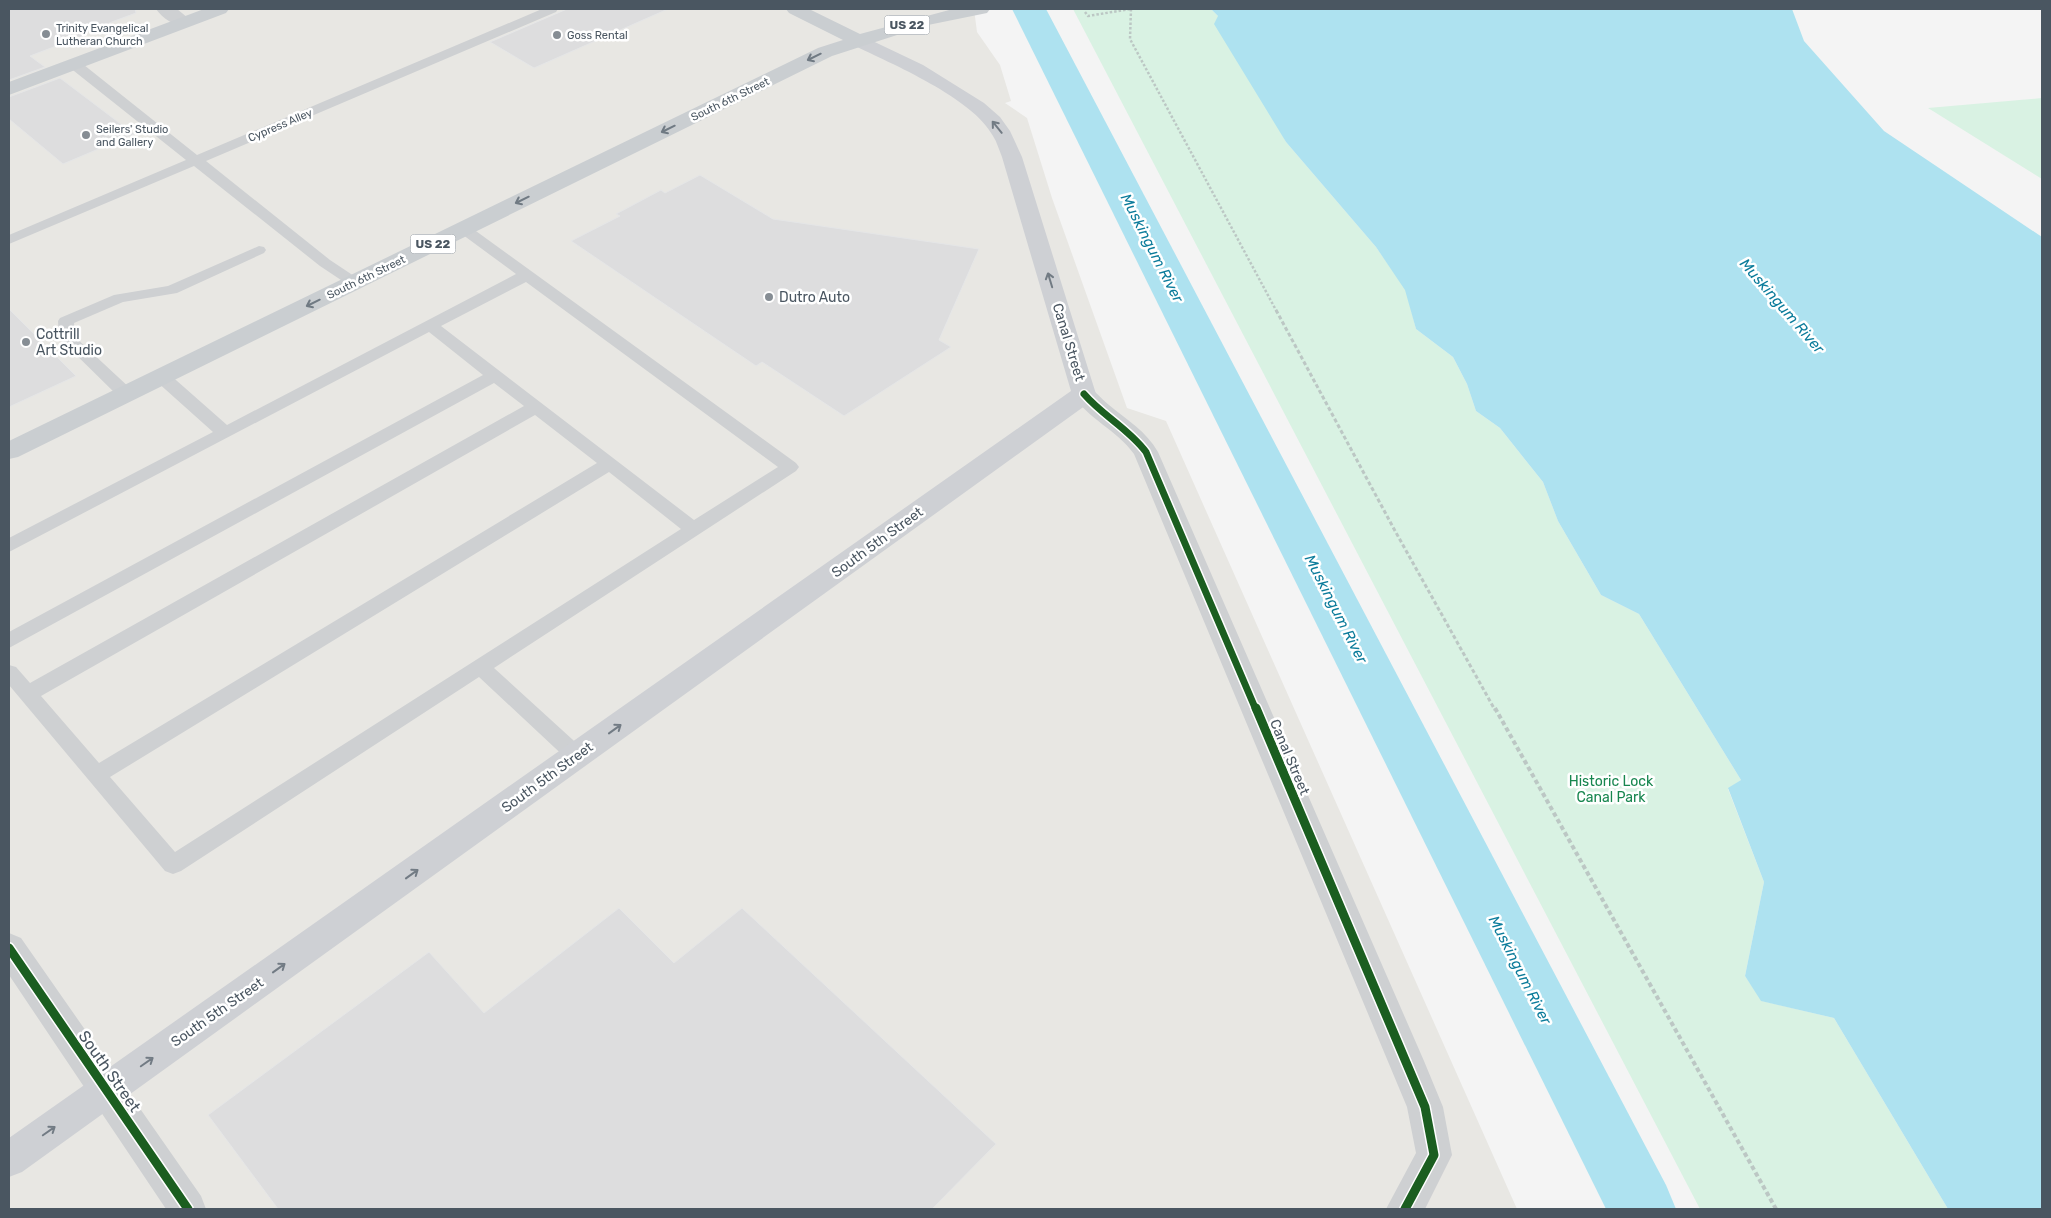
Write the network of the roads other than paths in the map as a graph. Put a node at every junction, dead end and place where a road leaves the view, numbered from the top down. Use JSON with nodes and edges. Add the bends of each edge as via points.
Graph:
{"nodes":[{"id":1,"x":164,"y":9,"type":"edge"},
{"id":2,"x":220,"y":9,"type":"edge"},
{"id":3,"x":552,"y":9,"type":"edge"},
{"id":4,"x":794,"y":9,"type":"edge"},
{"id":5,"x":981,"y":9,"type":"edge"},
{"id":6,"x":184,"y":22,"type":"junction"},
{"id":7,"x":860,"y":41,"type":"junction"},
{"id":8,"x":74,"y":64,"type":"junction"},
{"id":9,"x":9,"y":89,"type":"edge"},
{"id":10,"x":196,"y":161,"type":"junction"},
{"id":11,"x":464,"y":228,"type":"junction"},
{"id":12,"x":9,"y":240,"type":"edge"},
{"id":13,"x":259,"y":250,"type":"dead end"},
{"id":14,"x":527,"y":275,"type":"junction"},
{"id":15,"x":355,"y":282,"type":"junction"},
{"id":16,"x":431,"y":326,"type":"junction"},
{"id":17,"x":495,"y":375,"type":"junction"},
{"id":18,"x":162,"y":376,"type":"junction"},
{"id":19,"x":126,"y":394,"type":"junction"},
{"id":20,"x":1084,"y":394,"type":"junction"},
{"id":21,"x":536,"y":407,"type":"junction"},
{"id":22,"x":225,"y":433,"type":"junction"},
{"id":23,"x":9,"y":451,"type":"edge"},
{"id":24,"x":609,"y":464,"type":"junction"},
{"id":25,"x":694,"y":529,"type":"junction"},
{"id":26,"x":9,"y":546,"type":"edge"},
{"id":27,"x":9,"y":641,"type":"edge"},
{"id":28,"x":481,"y":667,"type":"junction"},
{"id":29,"x":9,"y":672,"type":"edge"},
{"id":30,"x":28,"y":694,"type":"junction"},
{"id":31,"x":577,"y":756,"type":"junction"},
{"id":32,"x":96,"y":775,"type":"junction"},
{"id":33,"x":9,"y":948,"type":"edge"},
{"id":34,"x":107,"y":1090,"type":"junction"},
{"id":35,"x":9,"y":1159,"type":"edge"},
{"id":36,"x":188,"y":1209,"type":"edge"},
{"id":37,"x":1405,"y":1209,"type":"edge"}],
"edges":[{"from":1,"to":6,"type":"street"},
{"from":2,"to":6,"type":"main road"},
{"from":3,"to":10,"type":"lane","name":"Cypress Alley"},
{"from":4,"to":7,"type":"main road"},
{"from":5,"to":7,"type":"main road","number":"US 22","via":[[903,26]]},
{"from":6,"to":8,"type":"main road"},
{"from":7,"to":11,"type":"main road","name":"South 6th Street","number":"US 22","one_way":true,"via":[[825,52]]},
{"from":20,"to":7,"type":"main road","name":"Canal Street","one_way":true,"via":[[1012,157],[1002,134],[971,102]]},
{"from":8,"to":9,"type":"main road"},
{"from":8,"to":10,"type":"lane"},
{"from":10,"to":12,"type":"lane","name":"Cypress Alley"},
{"from":10,"to":15,"type":"lane","via":[[325,263]]},
{"from":11,"to":14,"type":"lane"},
{"from":11,"to":15,"type":"main road","name":"South 6th Street","number":"US 22"},
{"from":13,"to":19,"type":"lane","via":[[172,290],[119,298],[66,321],[67,338]]},
{"from":14,"to":16,"type":"lane"},
{"from":14,"to":25,"type":"lane","via":[[790,467]]},
{"from":15,"to":18,"type":"main road","name":"South 6th Street","number":"US 22","one_way":true},
{"from":16,"to":17,"type":"lane"},
{"from":16,"to":22,"type":"lane"},
{"from":17,"to":21,"type":"lane"},
{"from":17,"to":27,"type":"lane"},
{"from":18,"to":19,"type":"main road","name":"South 6th Street","number":"US 22"},
{"from":18,"to":22,"type":"lane"},
{"from":19,"to":23,"type":"main road","name":"South 6th Street","number":"US 22"},
{"from":31,"to":20,"type":"main road","name":"South 5th Street","one_way":true},
{"from":20,"to":37,"type":"street","name":"Canal Street","via":[[1106,417],[1131,433],[1146,452],[1407,1061],[1425,1107],[1434,1155]]},
{"from":21,"to":24,"type":"lane"},
{"from":21,"to":30,"type":"lane"},
{"from":22,"to":26,"type":"lane"},
{"from":24,"to":25,"type":"lane"},
{"from":24,"to":32,"type":"lane"},
{"from":25,"to":28,"type":"lane"},
{"from":28,"to":31,"type":"lane"},
{"from":28,"to":32,"type":"lane","via":[[173,865]]},
{"from":29,"to":30,"type":"lane"},
{"from":30,"to":32,"type":"lane"},
{"from":34,"to":31,"type":"main road","name":"South 5th Street","one_way":true},
{"from":33,"to":34,"type":"street","name":"South Street"},
{"from":35,"to":34,"type":"main road","name":"South 5th Street","one_way":true},
{"from":34,"to":36,"type":"street","name":"South Street"}]}
